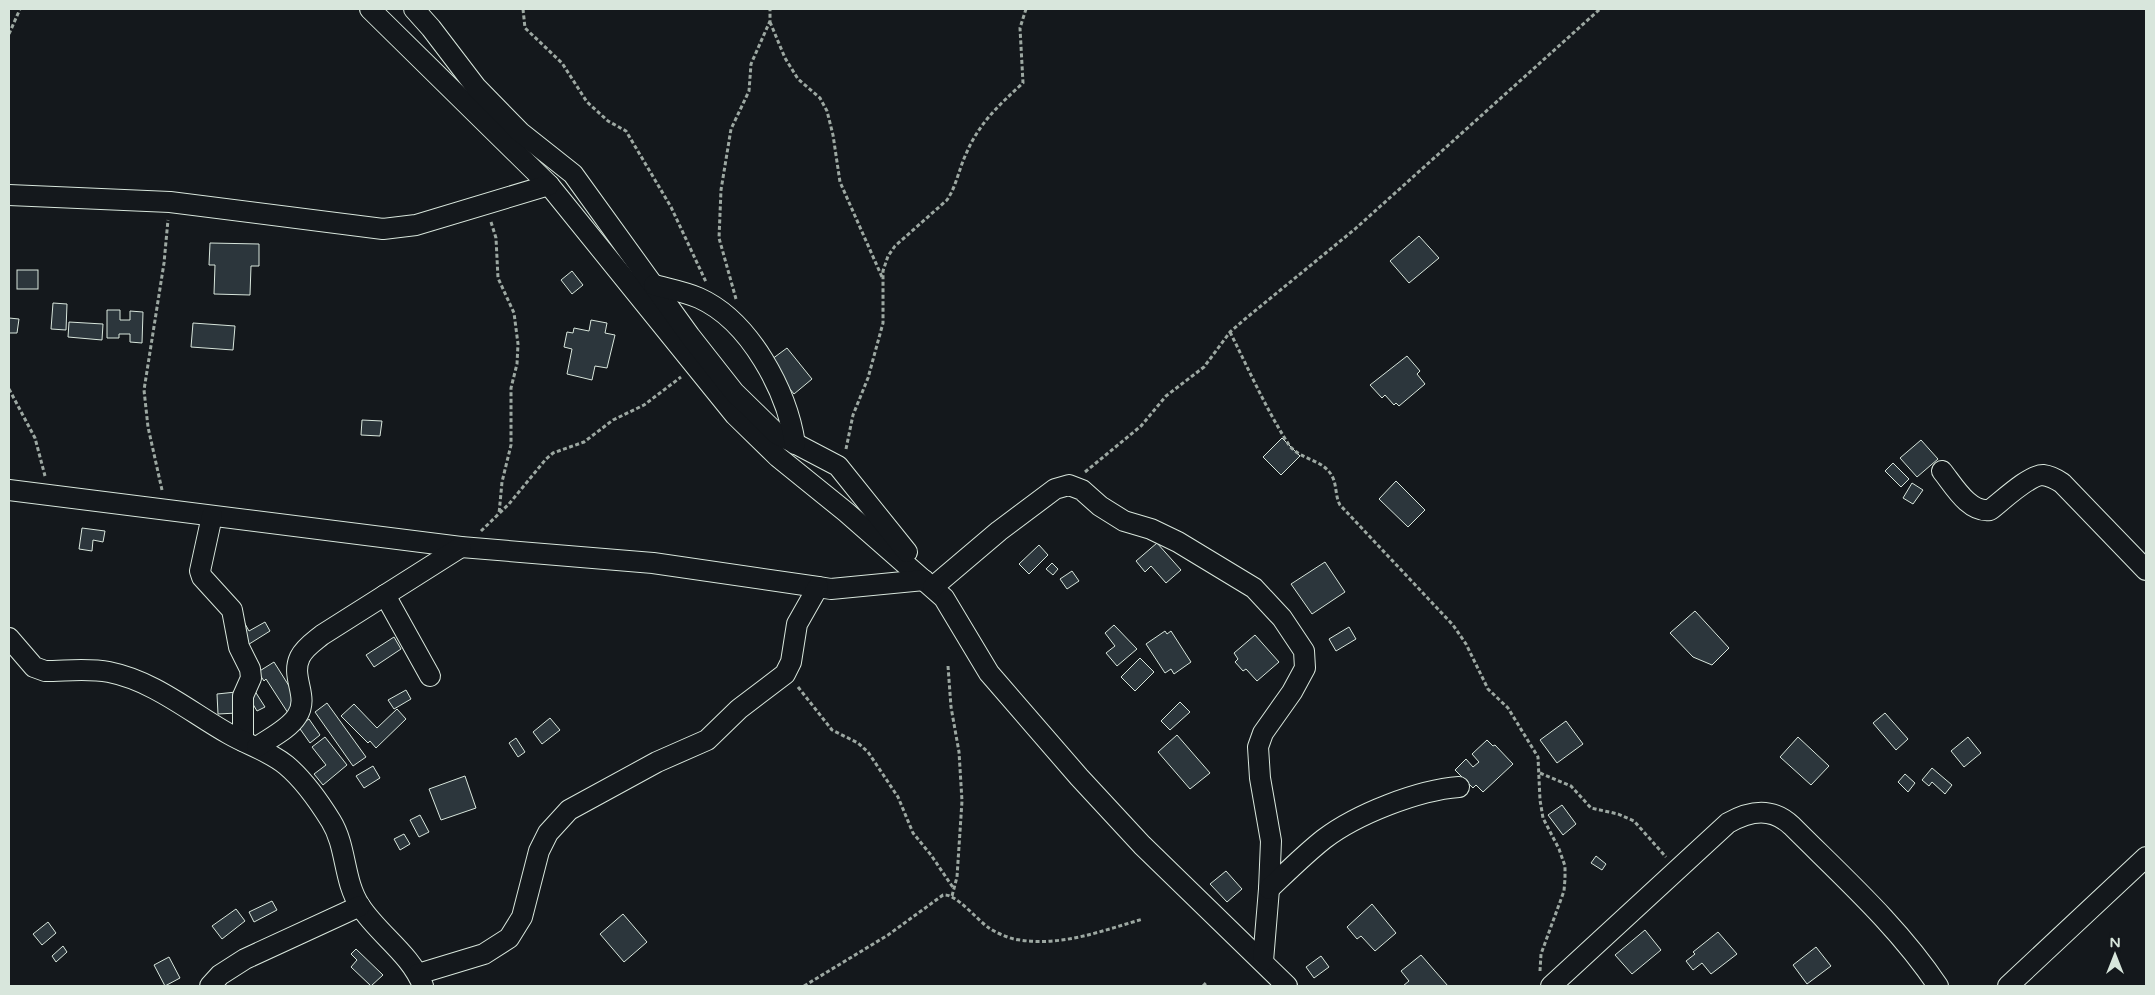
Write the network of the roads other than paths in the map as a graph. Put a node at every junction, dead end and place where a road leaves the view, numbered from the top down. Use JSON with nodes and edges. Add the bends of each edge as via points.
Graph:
{"nodes":[{"id":1,"x":370,"y":9,"type":"edge"},
{"id":2,"x":414,"y":9,"type":"edge"},
{"id":3,"x":549,"y":185,"type":"junction"},
{"id":4,"x":9,"y":195,"type":"edge"},
{"id":5,"x":654,"y":285,"type":"junction"},
{"id":6,"x":796,"y":444,"type":"junction"},
{"id":7,"x":1942,"y":471,"type":"dead end"},
{"id":8,"x":9,"y":490,"type":"edge"},
{"id":9,"x":212,"y":516,"type":"junction"},
{"id":10,"x":462,"y":547,"type":"junction"},
{"id":11,"x":2146,"y":570,"type":"edge"},
{"id":12,"x":924,"y":579,"type":"junction"},
{"id":13,"x":818,"y":588,"type":"junction"},
{"id":14,"x":385,"y":595,"type":"junction"},
{"id":15,"x":9,"y":638,"type":"edge"},
{"id":16,"x":430,"y":676,"type":"dead end"},
{"id":17,"x":250,"y":744,"type":"junction"},
{"id":18,"x":1459,"y":788,"type":"dead end"},
{"id":19,"x":2146,"y":857,"type":"edge"},
{"id":20,"x":1269,"y":888,"type":"junction"},
{"id":21,"x":360,"y":906,"type":"junction"},
{"id":22,"x":1263,"y":961,"type":"junction"},
{"id":23,"x":420,"y":980,"type":"edge"},
{"id":24,"x":1545,"y":983,"type":"edge"},
{"id":25,"x":210,"y":986,"type":"edge"},
{"id":26,"x":1287,"y":986,"type":"edge"},
{"id":27,"x":1938,"y":986,"type":"edge"},
{"id":28,"x":2008,"y":986,"type":"edge"}],
"edges":[{"from":1,"to":3,"type":"street"},
{"from":2,"to":5,"type":"street","via":[[476,87],[520,132],[573,174]]},
{"from":3,"to":4,"type":"street","via":[[416,226],[384,229],[170,202]]},
{"from":3,"to":12,"type":"street","via":[[735,415],[778,457]]},
{"from":5,"to":6,"type":"street","via":[[734,392],[771,430]]},
{"from":5,"to":6,"type":"street","via":[[698,297],[737,324],[762,358],[792,422]]},
{"from":6,"to":12,"type":"street","via":[[838,466],[905,549]]},
{"from":7,"to":11,"type":"street","via":[[1974,508],[1984,511],[1990,510],[2030,480],[2042,475],[2052,477],[2062,483]]},
{"from":8,"to":9,"type":"street"},
{"from":9,"to":10,"type":"street"},
{"from":9,"to":17,"type":"street","via":[[200,571],[202,578],[232,610],[239,647],[250,669],[251,678],[243,696]]},
{"from":10,"to":13,"type":"street","via":[[654,563]]},
{"from":10,"to":14,"type":"street"},
{"from":12,"to":13,"type":"street"},
{"from":12,"to":20,"type":"street","via":[[1056,490],[1069,485],[1082,490],[1124,521],[1178,542],[1254,588],[1282,618],[1304,651],[1304,668],[1292,692],[1263,733],[1258,747],[1270,841]]},
{"from":12,"to":22,"type":"street","via":[[944,598],[989,673],[1073,770],[1142,845]]},
{"from":13,"to":23,"type":"street","via":[[797,624],[791,662],[786,672],[733,713],[707,740],[657,762],[570,810],[548,833],[539,851],[522,917],[509,938],[484,954]]},
{"from":14,"to":16,"type":"street"},
{"from":14,"to":17,"type":"street","via":[[307,647],[300,657],[296,677],[303,697],[301,709],[292,722]]},
{"from":15,"to":17,"type":"street","via":[[37,669],[100,671],[120,675],[168,695]]},
{"from":17,"to":21,"type":"street","via":[[284,763],[302,780],[332,822],[342,848],[346,875]]},
{"from":18,"to":20,"type":"street","via":[[1441,790],[1372,811],[1324,839]]},
{"from":19,"to":28,"type":"street"},
{"from":20,"to":22,"type":"street"},
{"from":21,"to":23,"type":"street","via":[[400,950]]},
{"from":21,"to":25,"type":"street","via":[[245,959],[220,975]]},
{"from":22,"to":26,"type":"street"},
{"from":24,"to":27,"type":"street","via":[[1728,823],[1743,815],[1766,812],[1782,817],[1871,905],[1920,959]]}]}
